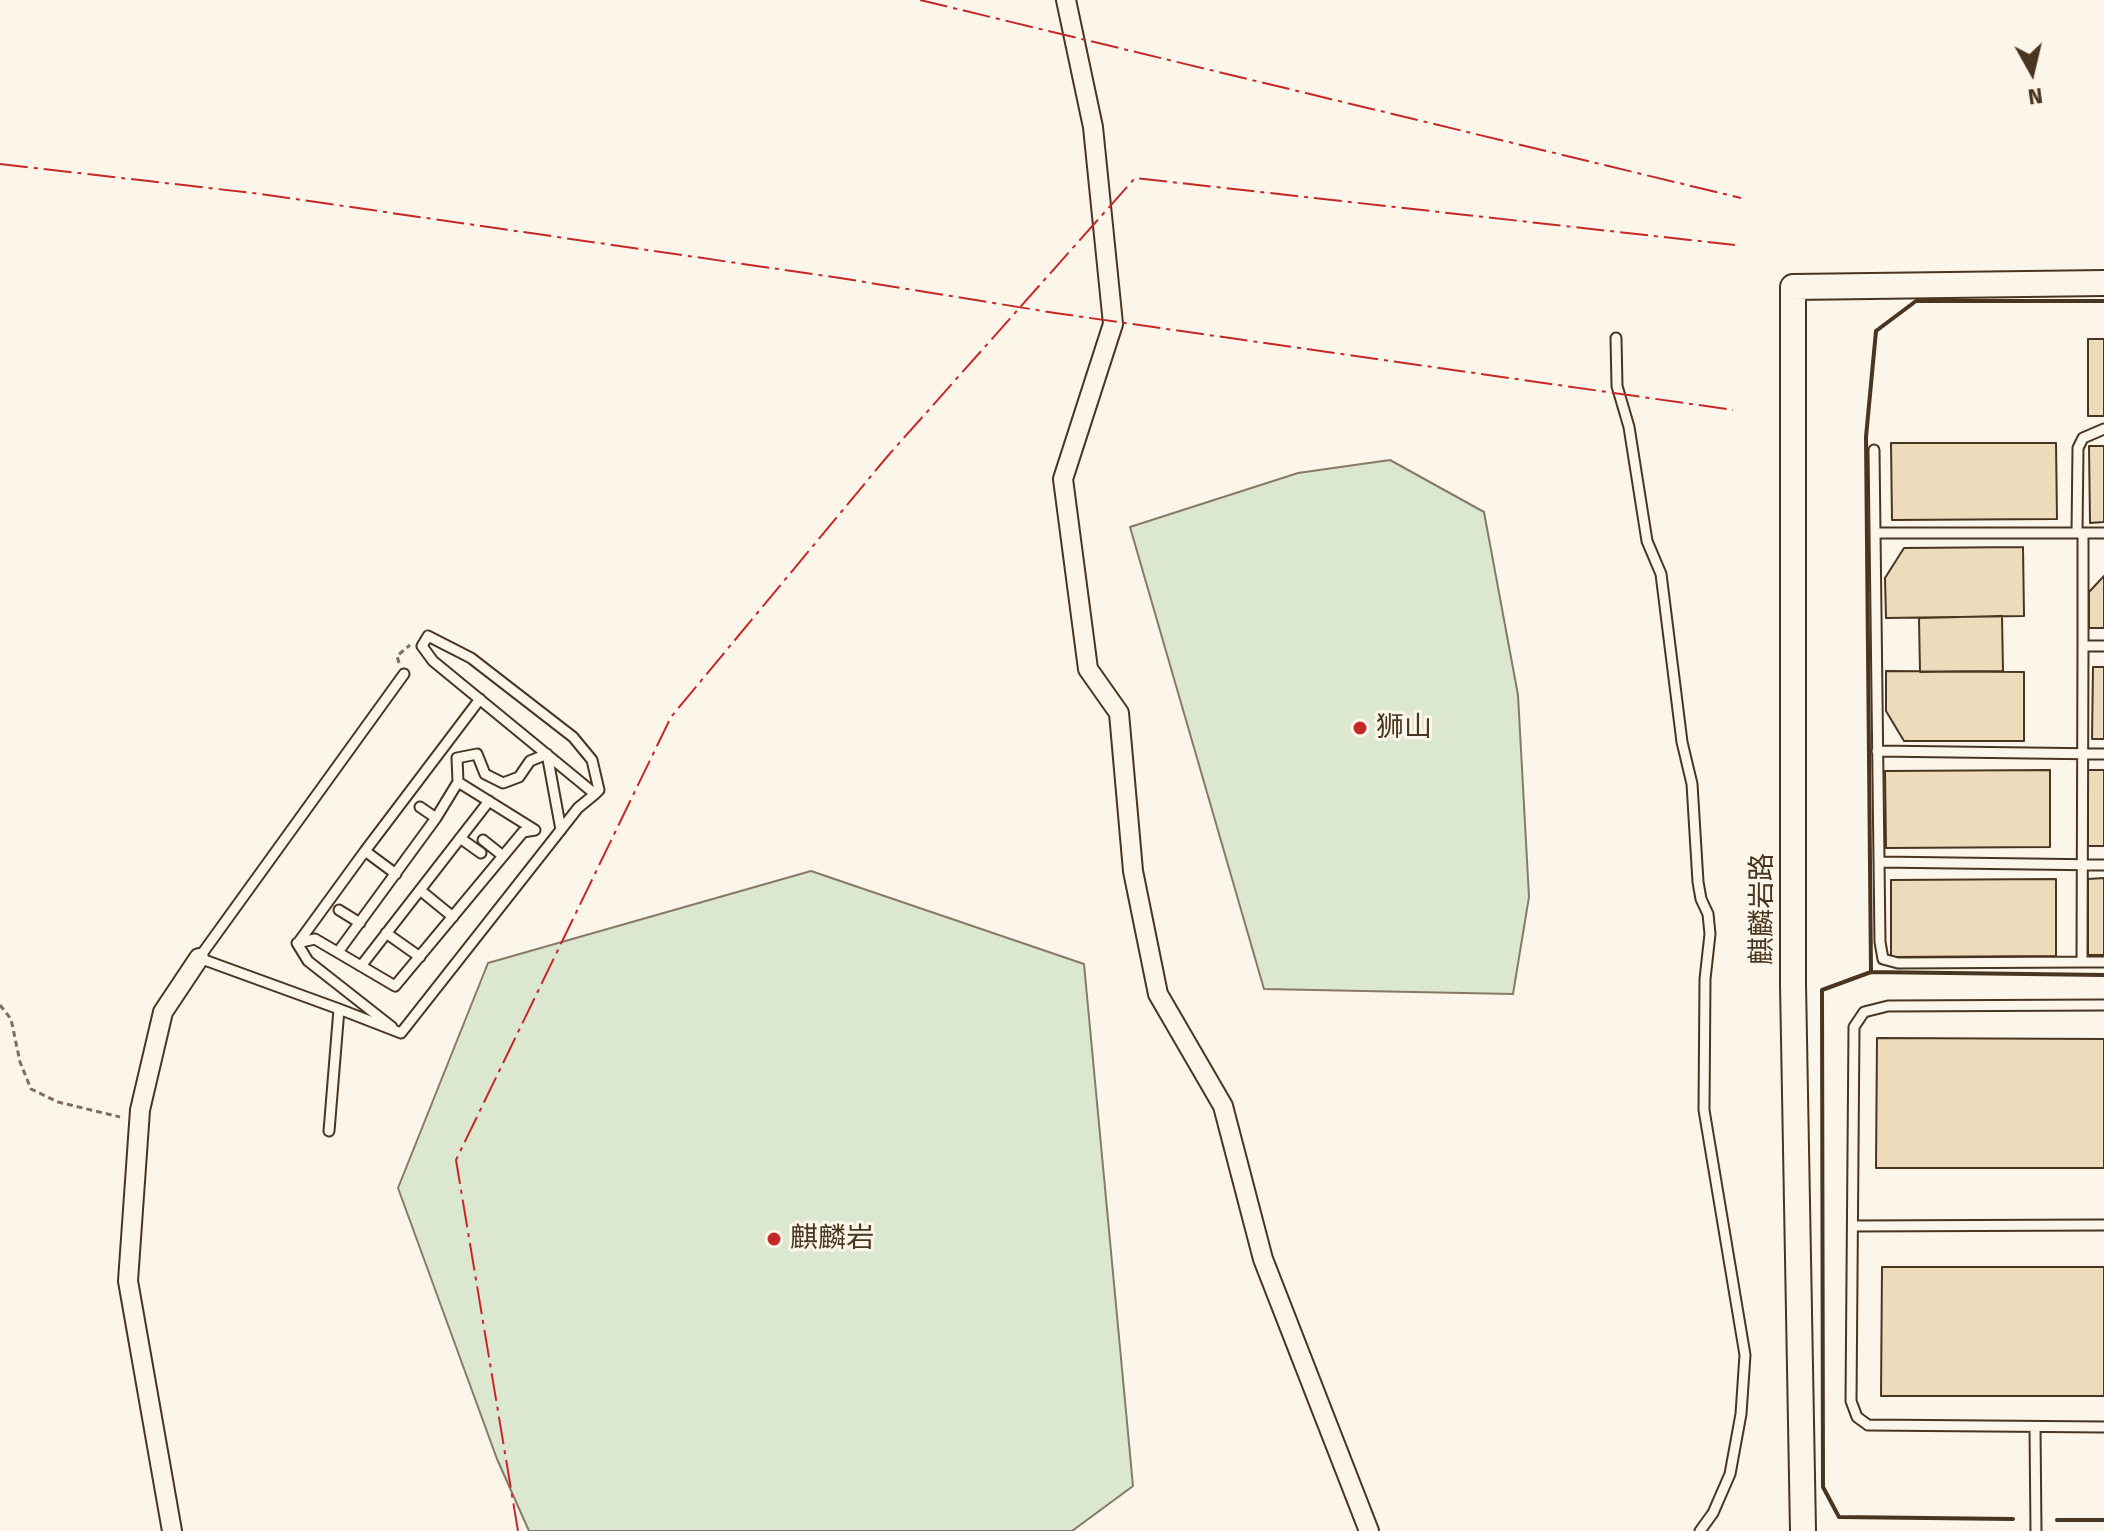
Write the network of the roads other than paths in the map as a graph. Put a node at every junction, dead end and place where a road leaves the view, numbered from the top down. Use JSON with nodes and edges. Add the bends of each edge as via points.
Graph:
{"nodes":[{"id":1,"x":1066,"y":0,"type":"edge"},
{"id":2,"x":2104,"y":283,"type":"edge"},
{"id":3,"x":1616,"y":338,"type":"dead end"},
{"id":4,"x":2104,"y":429,"type":"edge"},
{"id":5,"x":1874,"y":450,"type":"dead end"},
{"id":6,"x":1875,"y":533,"type":"junction"},
{"id":7,"x":2080,"y":533,"type":"junction"},
{"id":8,"x":2104,"y":533,"type":"edge"},
{"id":9,"x":2083,"y":646,"type":"junction"},
{"id":10,"x":2104,"y":646,"type":"edge"},
{"id":11,"x":404,"y":674,"type":"road end"},
{"id":12,"x":480,"y":699,"type":"junction"},
{"id":13,"x":1877,"y":751,"type":"junction"},
{"id":14,"x":2083,"y":753,"type":"junction"},
{"id":15,"x":547,"y":754,"type":"junction"},
{"id":16,"x":2104,"y":754,"type":"edge"},
{"id":17,"x":458,"y":782,"type":"junction"},
{"id":18,"x":595,"y":794,"type":"junction"},
{"id":19,"x":489,"y":801,"type":"junction"},
{"id":20,"x":420,"y":807,"type":"dead end"},
{"id":21,"x":436,"y":818,"type":"junction"},
{"id":22,"x":561,"y":830,"type":"junction"},
{"id":23,"x":460,"y":838,"type":"junction"},
{"id":24,"x":483,"y":840,"type":"dead end"},
{"id":25,"x":365,"y":851,"type":"junction"},
{"id":26,"x":481,"y":853,"type":"dead end"},
{"id":27,"x":503,"y":856,"type":"junction"},
{"id":28,"x":1879,"y":862,"type":"junction"},
{"id":29,"x":2082,"y":865,"type":"junction"},
{"id":30,"x":2104,"y":865,"type":"edge"},
{"id":31,"x":396,"y":874,"type":"junction"},
{"id":32,"x":420,"y":890,"type":"junction"},
{"id":33,"x":339,"y":910,"type":"dead end"},
{"id":34,"x":453,"y":917,"type":"junction"},
{"id":35,"x":360,"y":923,"type":"junction"},
{"id":36,"x":386,"y":933,"type":"junction"},
{"id":37,"x":297,"y":943,"type":"junction"},
{"id":38,"x":338,"y":952,"type":"junction"},
{"id":39,"x":420,"y":957,"type":"junction"},
{"id":40,"x":199,"y":958,"type":"junction"},
{"id":41,"x":2082,"y":962,"type":"junction"},
{"id":42,"x":2104,"y":962,"type":"edge"},
{"id":43,"x":361,"y":966,"type":"junction"},
{"id":44,"x":2104,"y":1005,"type":"edge"},
{"id":45,"x":339,"y":1009,"type":"junction"},
{"id":46,"x":401,"y":1033,"type":"junction"},
{"id":47,"x":329,"y":1131,"type":"dead end"},
{"id":48,"x":2104,"y":1225,"type":"edge"},
{"id":49,"x":1853,"y":1226,"type":"junction"},
{"id":50,"x":2035,"y":1427,"type":"junction"},
{"id":51,"x":2104,"y":1427,"type":"edge"},
{"id":52,"x":172,"y":1531,"type":"edge"},
{"id":53,"x":1369,"y":1531,"type":"edge"},
{"id":54,"x":1700,"y":1531,"type":"edge"},
{"id":55,"x":1803,"y":1531,"type":"edge"},
{"id":56,"x":2036,"y":1531,"type":"edge"}],
"edges":[{"from":1,"to":53,"type":"street","via":[[1093,127],[1113,324],[1063,479],[1088,669],[1119,713],[1133,871],[1158,994],[1223,1106],[1263,1259]]},
{"from":2,"to":55,"type":"main road","name":"麒麟岩路","via":[[1793,287],[1793,984]]},
{"from":3,"to":54,"type":"lane","via":[[1617,386],[1647,541],[1661,574],[1692,784],[1698,882],[1710,934],[1704,1110],[1745,1355],[1730,1474]]},
{"from":4,"to":7,"type":"lane","via":[[2083,438],[2078,448]]},
{"from":5,"to":6,"type":"lane"},
{"from":6,"to":7,"type":"lane"},
{"from":6,"to":13,"type":"lane"},
{"from":7,"to":8,"type":"lane"},
{"from":7,"to":9,"type":"lane"},
{"from":9,"to":10,"type":"lane"},
{"from":9,"to":14,"type":"lane"},
{"from":11,"to":40,"type":"lane"},
{"from":12,"to":15,"type":"lane"},
{"from":12,"to":18,"type":"lane","via":[[433,661],[422,646],[428,636],[471,658],[573,737],[592,760],[599,790]]},
{"from":12,"to":25,"type":"lane"},
{"from":13,"to":14,"type":"lane"},
{"from":13,"to":28,"type":"lane"},
{"from":14,"to":16,"type":"lane"},
{"from":14,"to":29,"type":"lane"},
{"from":15,"to":17,"type":"lane","via":[[503,783],[485,774],[477,754],[457,758]]},
{"from":15,"to":18,"type":"lane"},
{"from":15,"to":22,"type":"lane"},
{"from":17,"to":19,"type":"lane"},
{"from":17,"to":21,"type":"lane"},
{"from":18,"to":22,"type":"lane"},
{"from":19,"to":23,"type":"lane"},
{"from":19,"to":27,"type":"lane","via":[[535,830],[523,832]]},
{"from":20,"to":21,"type":"lane"},
{"from":21,"to":31,"type":"lane"},
{"from":22,"to":46,"type":"lane"},
{"from":23,"to":26,"type":"lane"},
{"from":23,"to":32,"type":"lane"},
{"from":24,"to":27,"type":"lane"},
{"from":25,"to":31,"type":"lane"},
{"from":25,"to":37,"type":"lane"},
{"from":27,"to":34,"type":"lane"},
{"from":28,"to":29,"type":"lane"},
{"from":28,"to":41,"type":"lane","via":[[1883,959]]},
{"from":29,"to":30,"type":"lane"},
{"from":29,"to":41,"type":"lane"},
{"from":31,"to":35,"type":"lane"},
{"from":32,"to":34,"type":"lane"},
{"from":32,"to":36,"type":"lane"},
{"from":33,"to":35,"type":"lane"},
{"from":34,"to":39,"type":"lane"},
{"from":35,"to":38,"type":"lane"},
{"from":36,"to":39,"type":"lane"},
{"from":36,"to":43,"type":"lane"},
{"from":37,"to":38,"type":"lane","via":[[315,939]]},
{"from":37,"to":46,"type":"lane","via":[[308,961]]},
{"from":38,"to":43,"type":"lane"},
{"from":39,"to":43,"type":"lane","via":[[395,986]]},
{"from":40,"to":45,"type":"lane"},
{"from":40,"to":52,"type":"street","via":[[163,1012],[139,1122],[128,1281]]},
{"from":41,"to":42,"type":"lane"},
{"from":44,"to":49,"type":"lane","via":[[1888,1006],[1864,1012],[1854,1027]]},
{"from":45,"to":46,"type":"lane"},
{"from":45,"to":47,"type":"lane"},
{"from":48,"to":49,"type":"lane"},
{"from":49,"to":50,"type":"lane","via":[[1851,1401],[1857,1417],[1868,1425]]},
{"from":50,"to":51,"type":"lane"},
{"from":50,"to":56,"type":"lane"}]}
